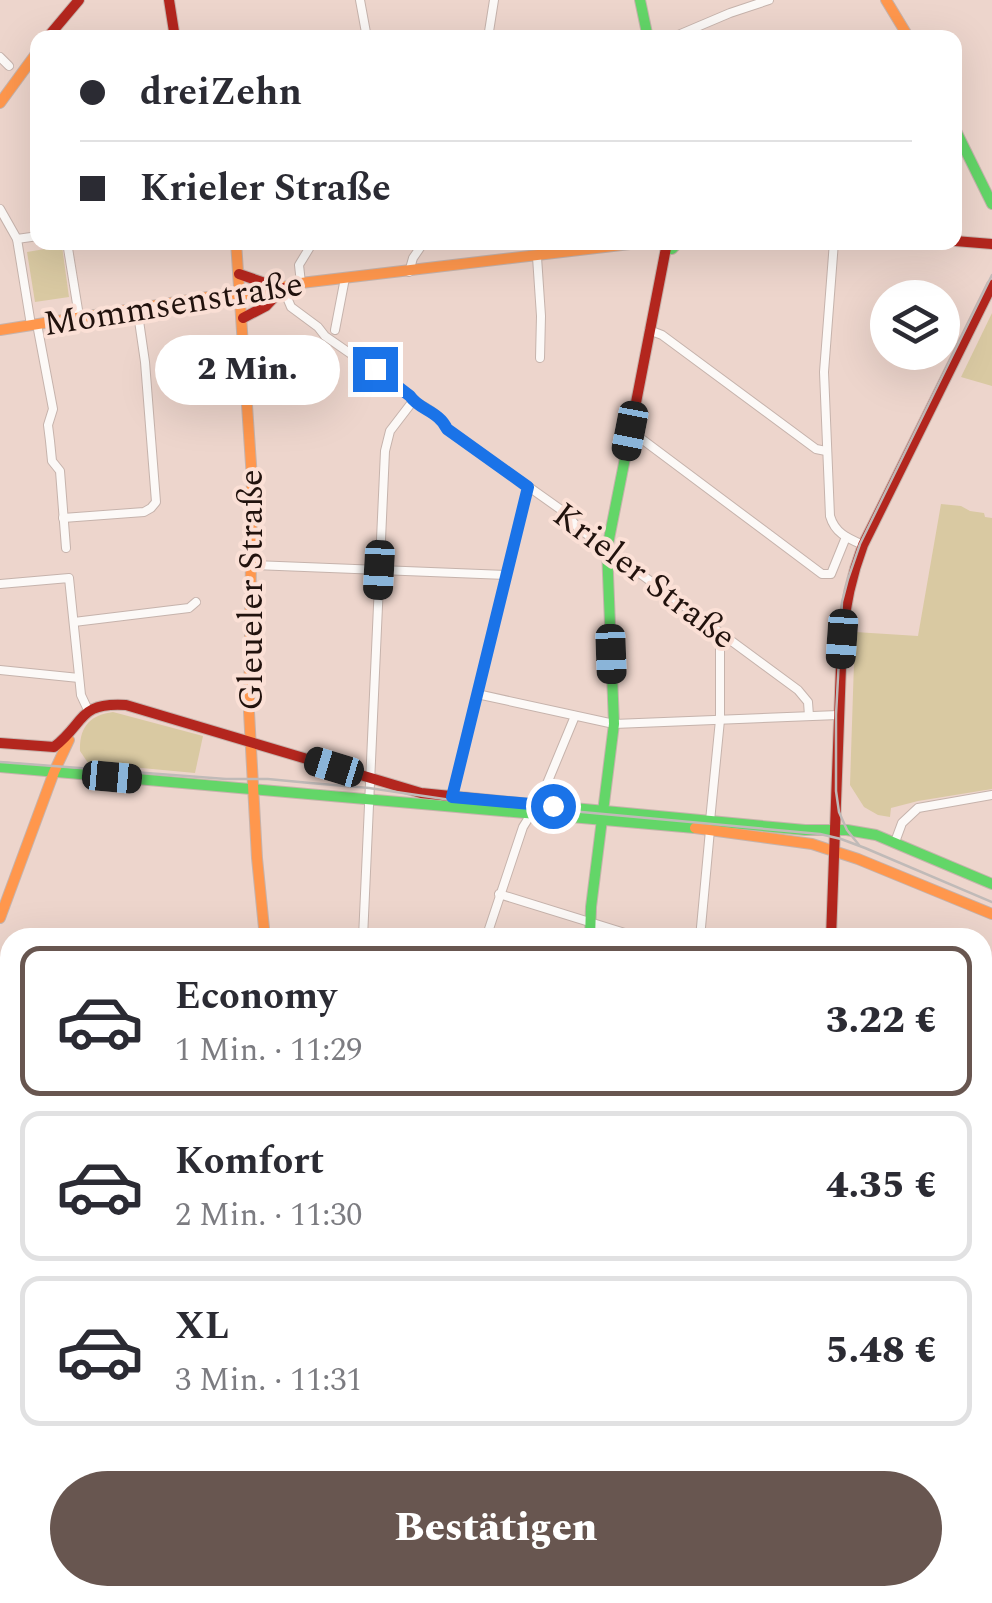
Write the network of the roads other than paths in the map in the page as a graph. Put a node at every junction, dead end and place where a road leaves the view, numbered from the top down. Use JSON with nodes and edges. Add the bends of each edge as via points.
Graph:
{"nodes":[{"id":1,"x":80,"y":0,"type":"edge"},
{"id":2,"x":169,"y":0,"type":"edge"},
{"id":3,"x":360,"y":0,"type":"edge"},
{"id":4,"x":494,"y":0,"type":"edge"},
{"id":5,"x":640,"y":0,"type":"edge"},
{"id":6,"x":769,"y":0,"type":"edge"},
{"id":7,"x":886,"y":0,"type":"edge"},
{"id":8,"x":54,"y":30,"type":"edge"},
{"id":9,"x":175,"y":30,"type":"edge"},
{"id":10,"x":366,"y":30,"type":"edge"},
{"id":11,"x":489,"y":30,"type":"edge"},
{"id":12,"x":646,"y":30,"type":"edge"},
{"id":13,"x":690,"y":30,"type":"edge"},
{"id":14,"x":904,"y":30,"type":"edge"},
{"id":15,"x":0,"y":57,"type":"edge"},
{"id":16,"x":30,"y":61,"type":"edge"},
{"id":17,"x":8,"y":66,"type":"dead end"},
{"id":18,"x":0,"y":103,"type":"edge"},
{"id":19,"x":962,"y":143,"type":"edge"},
{"id":20,"x":992,"y":204,"type":"edge"},
{"id":21,"x":0,"y":209,"type":"edge"},
{"id":22,"x":30,"y":237,"type":"edge"},
{"id":23,"x":16,"y":239,"type":"junction"},
{"id":24,"x":962,"y":242,"type":"edge"},
{"id":25,"x":992,"y":244,"type":"edge"},
{"id":26,"x":68,"y":250,"type":"edge"},
{"id":27,"x":237,"y":250,"type":"edge"},
{"id":28,"x":308,"y":250,"type":"edge"},
{"id":29,"x":418,"y":250,"type":"edge"},
{"id":30,"x":588,"y":250,"type":"edge"},
{"id":31,"x":663,"y":250,"type":"edge"},
{"id":32,"x":833,"y":250,"type":"edge"},
{"id":33,"x":537,"y":257,"type":"junction"},
{"id":34,"x":409,"y":272,"type":"junction"},
{"id":35,"x":239,"y":274,"type":"junction"},
{"id":36,"x":345,"y":278,"type":"junction"},
{"id":37,"x":301,"y":283,"type":"junction"},
{"id":38,"x":992,"y":285,"type":"edge"},
{"id":39,"x":278,"y":290,"type":"junction"},
{"id":40,"x":241,"y":294,"type":"junction"},
{"id":41,"x":137,"y":307,"type":"junction"},
{"id":42,"x":79,"y":316,"type":"junction"},
{"id":43,"x":243,"y":318,"type":"junction"},
{"id":44,"x":34,"y":324,"type":"junction"},
{"id":45,"x":0,"y":330,"type":"edge"},
{"id":46,"x":335,"y":330,"type":"dead end"},
{"id":47,"x":650,"y":330,"type":"junction"},
{"id":48,"x":540,"y":358,"type":"dead end"},
{"id":49,"x":413,"y":401,"type":"junction"},
{"id":50,"x":630,"y":431,"type":"junction"},
{"id":51,"x":826,"y":451,"type":"junction"},
{"id":52,"x":528,"y":487,"type":"junction"},
{"id":53,"x":63,"y":518,"type":"junction"},
{"id":54,"x":846,"y":537,"type":"junction"},
{"id":55,"x":863,"y":545,"type":"junction"},
{"id":56,"x":66,"y":548,"type":"dead end"},
{"id":57,"x":607,"y":549,"type":"junction"},
{"id":58,"x":251,"y":565,"type":"junction"},
{"id":59,"x":379,"y":570,"type":"junction"},
{"id":60,"x":506,"y":575,"type":"junction"},
{"id":61,"x":0,"y":584,"type":"edge"},
{"id":62,"x":196,"y":602,"type":"dead end"},
{"id":63,"x":74,"y":622,"type":"junction"},
{"id":64,"x":722,"y":635,"type":"junction"},
{"id":65,"x":0,"y":670,"type":"edge"},
{"id":66,"x":79,"y":678,"type":"junction"},
{"id":67,"x":477,"y":694,"type":"junction"},
{"id":68,"x":88,"y":710,"type":"junction"},
{"id":69,"x":838,"y":715,"type":"junction"},
{"id":70,"x":576,"y":716,"type":"junction"},
{"id":71,"x":809,"y":716,"type":"junction"},
{"id":72,"x":720,"y":720,"type":"junction"},
{"id":73,"x":78,"y":722,"type":"junction"},
{"id":74,"x":614,"y":724,"type":"junction"},
{"id":75,"x":251,"y":742,"type":"junction"},
{"id":76,"x":0,"y":743,"type":"edge"},
{"id":77,"x":0,"y":767,"type":"edge"},
{"id":78,"x":54,"y":772,"type":"junction"},
{"id":79,"x":79,"y":774,"type":"junction"},
{"id":80,"x":370,"y":778,"type":"junction"},
{"id":81,"x":253,"y":790,"type":"junction"},
{"id":82,"x":992,"y":795,"type":"edge"},
{"id":83,"x":452,"y":797,"type":"junction"},
{"id":84,"x":368,"y":799,"type":"junction"},
{"id":85,"x":535,"y":808,"type":"junction"},
{"id":86,"x":604,"y":815,"type":"junction"},
{"id":87,"x":710,"y":826,"type":"junction"},
{"id":88,"x":835,"y":831,"type":"junction"},
{"id":89,"x":895,"y":842,"type":"junction"},
{"id":90,"x":835,"y":850,"type":"junction"},
{"id":91,"x":992,"y":884,"type":"edge"},
{"id":92,"x":499,"y":894,"type":"junction"},
{"id":93,"x":992,"y":914,"type":"edge"},
{"id":94,"x":0,"y":918,"type":"edge"},
{"id":95,"x":591,"y":922,"type":"junction"},
{"id":96,"x":264,"y":928,"type":"edge"},
{"id":97,"x":363,"y":928,"type":"edge"},
{"id":98,"x":489,"y":928,"type":"edge"},
{"id":99,"x":591,"y":928,"type":"edge"},
{"id":100,"x":610,"y":928,"type":"edge"},
{"id":101,"x":701,"y":928,"type":"edge"},
{"id":102,"x":831,"y":928,"type":"edge"}],
"edges":[{"from":1,"to":8,"type":"main road"},
{"from":2,"to":9,"type":"main road"},
{"from":3,"to":10,"type":"street"},
{"from":4,"to":11,"type":"street"},
{"from":5,"to":12,"type":"main road"},
{"from":6,"to":13,"type":"street"},
{"from":7,"to":14,"type":"main road"},
{"from":15,"to":17,"type":"street"},
{"from":16,"to":18,"type":"main road"},
{"from":19,"to":20,"type":"main road"},
{"from":21,"to":23,"type":"street"},
{"from":22,"to":23,"type":"street"},
{"from":23,"to":44,"type":"street"},
{"from":24,"to":25,"type":"main road"},
{"from":26,"to":42,"type":"street"},
{"from":27,"to":35,"type":"main road","name":"Gleueler Straße"},
{"from":28,"to":37,"type":"street","via":[[299,265]]},
{"from":29,"to":34,"type":"street"},
{"from":30,"to":33,"type":"main road","name":"Mommsenstraße"},
{"from":31,"to":47,"type":"main road"},
{"from":32,"to":51,"type":"street"},
{"from":33,"to":34,"type":"main road","name":"Mommsenstraße"},
{"from":33,"to":48,"type":"street"},
{"from":34,"to":36,"type":"main road","name":"Mommsenstraße"},
{"from":35,"to":39,"type":"main road"},
{"from":35,"to":40,"type":"main road","name":"Gleueler Straße"},
{"from":36,"to":37,"type":"main road","name":"Mommsenstraße"},
{"from":36,"to":46,"type":"street","name":"Mommsenstraße"},
{"from":37,"to":39,"type":"main road","name":"Mommsenstraße"},
{"from":38,"to":55,"type":"main road"},
{"from":39,"to":40,"type":"main road","name":"Mommsenstraße"},
{"from":39,"to":43,"type":"main road","via":[[274,301]]},
{"from":39,"to":49,"type":"street","name":"Krieler Straße"},
{"from":40,"to":41,"type":"main road","name":"Mommsenstraße"},
{"from":40,"to":43,"type":"main road","name":"Gleueler Straße"},
{"from":41,"to":42,"type":"main road","name":"Mommsenstraße"},
{"from":41,"to":53,"type":"street","via":[[156,502],[144,512]]},
{"from":42,"to":44,"type":"main road","name":"Mommsenstraße"},
{"from":43,"to":58,"type":"main road","name":"Gleueler Straße"},
{"from":44,"to":45,"type":"main road","name":"Mommsenstraße"},
{"from":44,"to":53,"type":"street","via":[[53,409],[48,425]]},
{"from":47,"to":50,"type":"main road"},
{"from":47,"to":51,"type":"street"},
{"from":49,"to":52,"type":"street","name":"Krieler Straße"},
{"from":49,"to":59,"type":"street","via":[[387,439]]},
{"from":50,"to":54,"type":"street","via":[[822,574],[831,574]]},
{"from":50,"to":57,"type":"main road"},
{"from":51,"to":54,"type":"street","via":[[830,516]]},
{"from":52,"to":57,"type":"street","name":"Krieler Straße"},
{"from":52,"to":60,"type":"street"},
{"from":53,"to":56,"type":"street"},
{"from":54,"to":55,"type":"street"},
{"from":55,"to":69,"type":"main road","via":[[845,603]]},
{"from":57,"to":64,"type":"street","name":"Krieler Straße"},
{"from":57,"to":74,"type":"main road"},
{"from":58,"to":59,"type":"street"},
{"from":58,"to":75,"type":"main road","name":"Gleueler Straße"},
{"from":59,"to":60,"type":"street"},
{"from":59,"to":80,"type":"street"},
{"from":60,"to":67,"type":"street"},
{"from":61,"to":63,"type":"street","via":[[68,578]]},
{"from":62,"to":63,"type":"street"},
{"from":63,"to":66,"type":"street"},
{"from":64,"to":71,"type":"street","name":"Krieler Straße","via":[[798,690]]},
{"from":64,"to":72,"type":"street"},
{"from":65,"to":66,"type":"street"},
{"from":66,"to":68,"type":"street"},
{"from":67,"to":70,"type":"street"},
{"from":67,"to":83,"type":"street"},
{"from":68,"to":73,"type":"main road"},
{"from":68,"to":75,"type":"main road","via":[[107,702],[126,705]]},
{"from":69,"to":71,"type":"street"},
{"from":69,"to":88,"type":"main road"},
{"from":70,"to":74,"type":"street"},
{"from":70,"to":85,"type":"street"},
{"from":71,"to":72,"type":"street"},
{"from":72,"to":74,"type":"street"},
{"from":72,"to":87,"type":"street"},
{"from":73,"to":76,"type":"main road","via":[[54,747]]},
{"from":73,"to":78,"type":"main road"},
{"from":73,"to":79,"type":"main road","via":[[68,755]]},
{"from":74,"to":86,"type":"main road"},
{"from":75,"to":80,"type":"main road"},
{"from":75,"to":81,"type":"main road","name":"Gleueler Straße"},
{"from":77,"to":78,"type":"main road"},
{"from":78,"to":79,"type":"main road"},
{"from":78,"to":94,"type":"main road"},
{"from":79,"to":81,"type":"main road"},
{"from":80,"to":83,"type":"main road"},
{"from":80,"to":84,"type":"street"},
{"from":81,"to":84,"type":"main road"},
{"from":81,"to":96,"type":"main road","name":"Gleueler Straße"},
{"from":82,"to":89,"type":"street","via":[[918,808]]},
{"from":83,"to":85,"type":"main road"},
{"from":84,"to":85,"type":"main road"},
{"from":84,"to":97,"type":"street"},
{"from":85,"to":86,"type":"main road"},
{"from":85,"to":92,"type":"street"},
{"from":86,"to":87,"type":"main road"},
{"from":86,"to":95,"type":"main road"},
{"from":87,"to":88,"type":"main road"},
{"from":87,"to":90,"type":"main road"},
{"from":87,"to":101,"type":"street"},
{"from":88,"to":89,"type":"main road"},
{"from":88,"to":90,"type":"main road"},
{"from":89,"to":91,"type":"main road"},
{"from":90,"to":93,"type":"main road"},
{"from":90,"to":102,"type":"main road"},
{"from":92,"to":95,"type":"street"},
{"from":92,"to":98,"type":"street"},
{"from":95,"to":99,"type":"main road"},
{"from":95,"to":100,"type":"street"}]}
